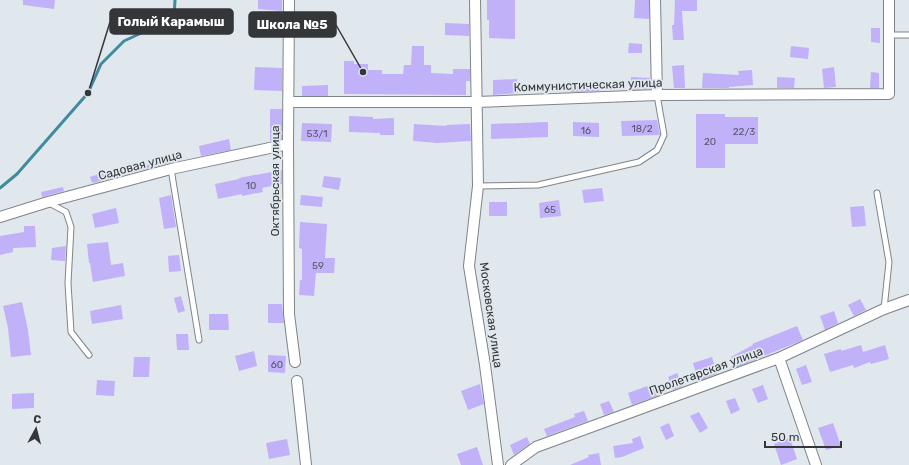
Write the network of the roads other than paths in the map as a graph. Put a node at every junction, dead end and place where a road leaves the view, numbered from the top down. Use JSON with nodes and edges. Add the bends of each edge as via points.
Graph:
{"nodes":[{"id":1,"x":289,"y":0,"type":"edge"},
{"id":2,"x":475,"y":0,"type":"edge"},
{"id":3,"x":655,"y":0,"type":"edge"},
{"id":4,"x":889,"y":0,"type":"edge"},
{"id":5,"x":889,"y":35,"type":"junction"},
{"id":6,"x":909,"y":36,"type":"edge"},
{"id":7,"x":657,"y":95,"type":"junction"},
{"id":8,"x":288,"y":102,"type":"junction"},
{"id":9,"x":477,"y":102,"type":"junction"},
{"id":10,"x":288,"y":144,"type":"junction"},
{"id":11,"x":171,"y":169,"type":"junction"},
{"id":12,"x":478,"y":186,"type":"junction"},
{"id":13,"x":877,"y":192,"type":"dead end"},
{"id":14,"x":48,"y":202,"type":"junction"},
{"id":15,"x":0,"y":217,"type":"edge"},
{"id":16,"x":909,"y":300,"type":"edge"},
{"id":17,"x":884,"y":309,"type":"junction"},
{"id":18,"x":199,"y":340,"type":"dead end"},
{"id":19,"x":89,"y":355,"type":"dead end"},
{"id":20,"x":779,"y":358,"type":"junction"},
{"id":21,"x":295,"y":362,"type":"dead end"},
{"id":22,"x":297,"y":381,"type":"dead end"},
{"id":23,"x":306,"y":465,"type":"edge"},
{"id":24,"x":498,"y":465,"type":"edge"},
{"id":25,"x":511,"y":465,"type":"edge"},
{"id":26,"x":816,"y":465,"type":"edge"}],
"edges":[{"from":1,"to":8,"type":"street","name":"Октябрьская улица"},
{"from":2,"to":9,"type":"street","name":"Московская улица"},
{"from":3,"to":7,"type":"street"},
{"from":4,"to":5,"type":"street"},
{"from":5,"to":6,"type":"lane"},
{"from":5,"to":7,"type":"street","name":"Коммунистическая улица","via":[[889,94]]},
{"from":7,"to":9,"type":"street","name":"Коммунистическая улица"},
{"from":7,"to":12,"type":"lane","via":[[664,135],[657,150],[639,162],[538,185]]},
{"from":8,"to":9,"type":"street","name":"Коммунистическая улица"},
{"from":8,"to":10,"type":"street","name":"Октябрьская улица"},
{"from":9,"to":12,"type":"street","name":"Московская улица"},
{"from":10,"to":11,"type":"street","name":"Садовая улица"},
{"from":10,"to":21,"type":"street","name":"Октябрьская улица","via":[[289,314]]},
{"from":11,"to":14,"type":"street","name":"Садовая улица"},
{"from":11,"to":18,"type":"lane"},
{"from":12,"to":24,"type":"street","name":"Московская улица","via":[[469,266]]},
{"from":13,"to":17,"type":"lane","via":[[889,262]]},
{"from":14,"to":15,"type":"street","name":"Садовая улица"},
{"from":14,"to":19,"type":"lane","via":[[66,212],[71,227],[68,283],[71,332]]},
{"from":16,"to":17,"type":"street","name":"Пролетарская улица"},
{"from":17,"to":20,"type":"street","name":"Пролетарская улица"},
{"from":20,"to":25,"type":"street","name":"Пролетарская улица","via":[[536,447]]},
{"from":20,"to":26,"type":"street"},
{"from":22,"to":23,"type":"street"}]}
